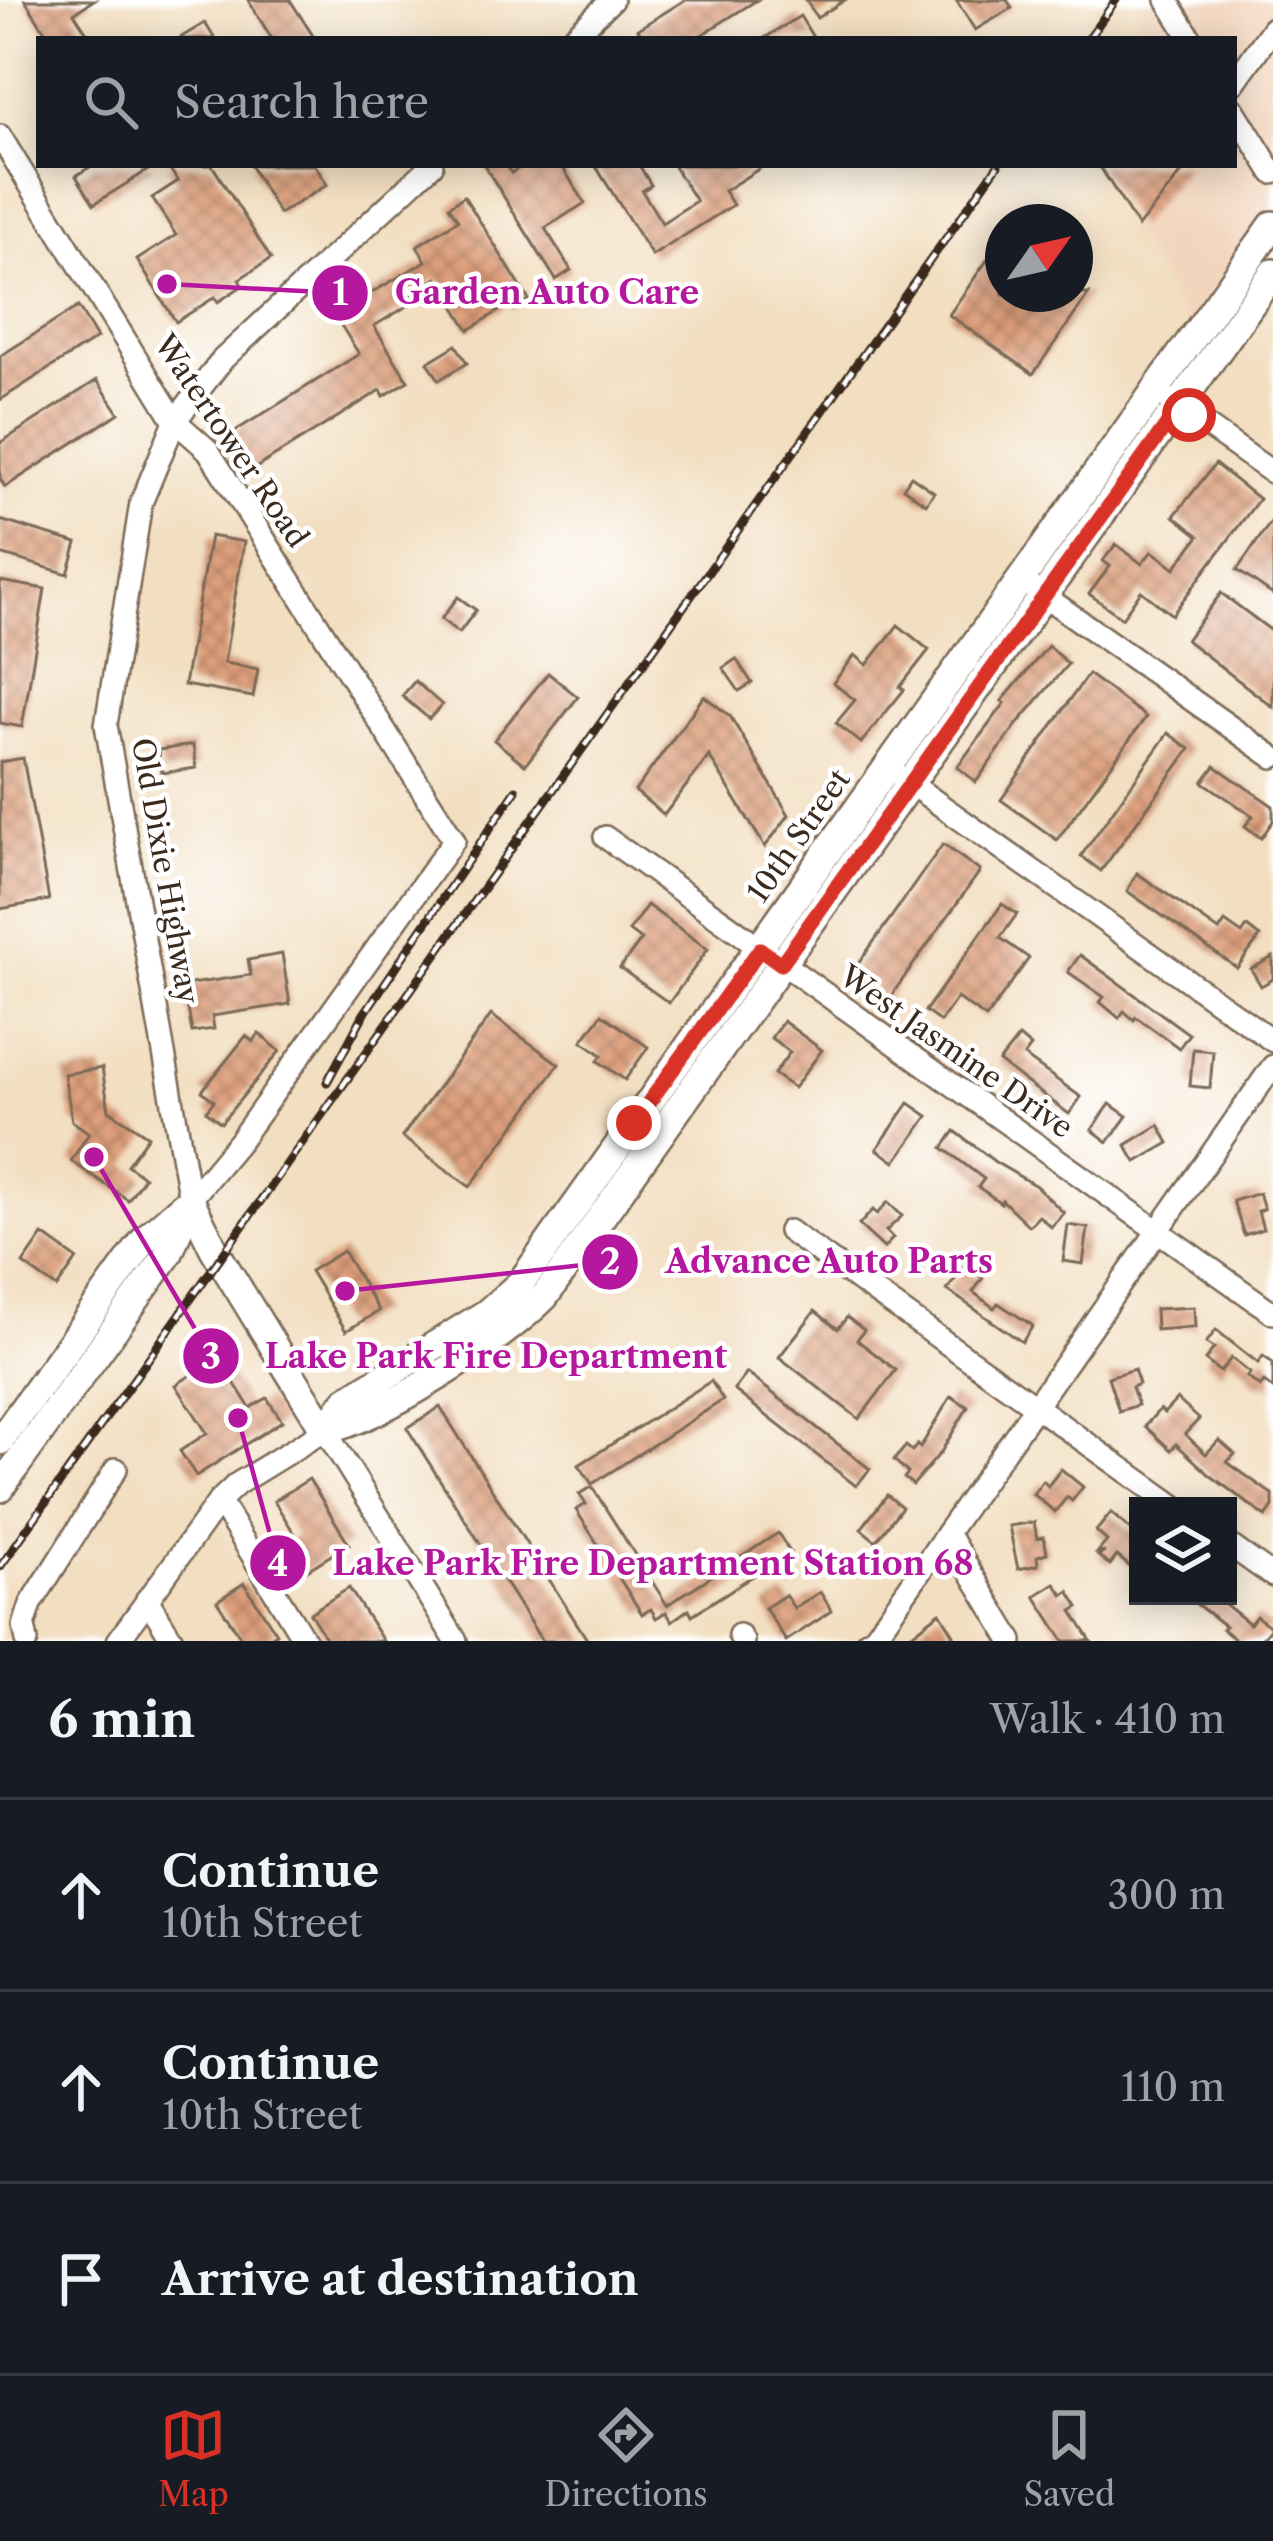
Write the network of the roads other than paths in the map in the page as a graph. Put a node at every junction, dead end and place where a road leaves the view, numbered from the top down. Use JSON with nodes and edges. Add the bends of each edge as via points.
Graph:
{"nodes":[{"id":1,"x":612,"y":0,"type":"edge"},
{"id":2,"x":1167,"y":0,"type":"edge"},
{"id":3,"x":1273,"y":28,"type":"edge"},
{"id":4,"x":574,"y":36,"type":"edge"},
{"id":5,"x":1189,"y":36,"type":"edge"},
{"id":6,"x":1237,"y":79,"type":"edge"},
{"id":7,"x":1237,"y":115,"type":"edge"},
{"id":8,"x":0,"y":136,"type":"edge"},
{"id":9,"x":429,"y":168,"type":"edge"},
{"id":10,"x":1273,"y":173,"type":"edge"},
{"id":11,"x":1272,"y":226,"type":"edge"},
{"id":12,"x":1273,"y":273,"type":"edge"},
{"id":13,"x":1169,"y":399,"type":"junction"},
{"id":14,"x":175,"y":421,"type":"junction"},
{"id":15,"x":1273,"y":473,"type":"edge"},
{"id":16,"x":1022,"y":579,"type":"junction"},
{"id":17,"x":1046,"y":597,"type":"junction"},
{"id":18,"x":1273,"y":757,"type":"edge"},
{"id":19,"x":888,"y":767,"type":"junction"},
{"id":20,"x":912,"y":785,"type":"junction"},
{"id":21,"x":605,"y":837,"type":"dead end"},
{"id":22,"x":770,"y":957,"type":"junction"},
{"id":23,"x":1273,"y":1040,"type":"edge"},
{"id":24,"x":1273,"y":1066,"type":"edge"},
{"id":25,"x":190,"y":1200,"type":"junction"},
{"id":26,"x":1158,"y":1231,"type":"junction"},
{"id":27,"x":789,"y":1232,"type":"dead end"},
{"id":28,"x":1273,"y":1313,"type":"edge"},
{"id":29,"x":1035,"y":1407,"type":"junction"},
{"id":30,"x":325,"y":1430,"type":"junction"},
{"id":31,"x":0,"y":1441,"type":"edge"},
{"id":32,"x":116,"y":1469,"type":"dead end"},
{"id":33,"x":0,"y":1489,"type":"edge"},
{"id":34,"x":1161,"y":1497,"type":"edge"},
{"id":35,"x":219,"y":1501,"type":"junction"},
{"id":36,"x":946,"y":1533,"type":"junction"},
{"id":37,"x":1237,"y":1550,"type":"edge"},
{"id":38,"x":1273,"y":1576,"type":"edge"},
{"id":39,"x":147,"y":1599,"type":"junction"},
{"id":40,"x":27,"y":1641,"type":"edge"},
{"id":41,"x":118,"y":1641,"type":"edge"},
{"id":42,"x":173,"y":1641,"type":"edge"},
{"id":43,"x":305,"y":1641,"type":"edge"},
{"id":44,"x":456,"y":1641,"type":"edge"},
{"id":45,"x":867,"y":1641,"type":"edge"},
{"id":46,"x":1012,"y":1641,"type":"edge"}],
"edges":[{"from":1,"to":4,"type":"street"},
{"from":2,"to":5,"type":"street"},
{"from":3,"to":6,"type":"street"},
{"from":7,"to":10,"type":"street"},
{"from":8,"to":14,"type":"street","name":"Watertower Road"},
{"from":9,"to":14,"type":"street","name":"Old Dixie Highway","via":[[224,359]]},
{"from":11,"to":13,"type":"main road","name":"10th Street"},
{"from":12,"to":13,"type":"main road","name":"10th Street"},
{"from":13,"to":15,"type":"street"},
{"from":13,"to":16,"type":"main road","name":"10th Street"},
{"from":13,"to":17,"type":"main road","name":"10th Street"},
{"from":14,"to":25,"type":"street","name":"Old Dixie Highway","via":[[141,503],[106,724]]},
{"from":14,"to":25,"type":"street","name":"Watertower Road","via":[[208,450],[454,840]]},
{"from":16,"to":17,"type":"street"},
{"from":16,"to":19,"type":"main road","name":"10th Street"},
{"from":17,"to":18,"type":"street"},
{"from":17,"to":20,"type":"main road","name":"10th Street"},
{"from":19,"to":20,"type":"street"},
{"from":19,"to":22,"type":"main road","name":"10th Street"},
{"from":20,"to":22,"type":"main road","name":"10th Street"},
{"from":20,"to":23,"type":"street"},
{"from":21,"to":22,"type":"street","name":"West Jasmine Drive"},
{"from":22,"to":26,"type":"street","name":"West Jasmine Drive"},
{"from":22,"to":30,"type":"main road","name":"10th Street","via":[[520,1284],[346,1400]]},
{"from":24,"to":26,"type":"street"},
{"from":25,"to":30,"type":"main road"},
{"from":25,"to":31,"type":"main road","via":[[145,1239]]},
{"from":25,"to":33,"type":"main road","via":[[169,1253]]},
{"from":26,"to":28,"type":"street","name":"West Jasmine Drive"},
{"from":26,"to":29,"type":"street"},
{"from":27,"to":29,"type":"street"},
{"from":29,"to":34,"type":"street"},
{"from":29,"to":36,"type":"street"},
{"from":30,"to":35,"type":"street","name":"10th Street"},
{"from":30,"to":44,"type":"street"},
{"from":32,"to":40,"type":"street","via":[[31,1604]]},
{"from":35,"to":39,"type":"street","name":"10th Street"},
{"from":35,"to":43,"type":"street"},
{"from":36,"to":45,"type":"street"},
{"from":36,"to":46,"type":"street"},
{"from":37,"to":38,"type":"street"},
{"from":39,"to":41,"type":"street","name":"10th Street"},
{"from":39,"to":42,"type":"street"}]}
